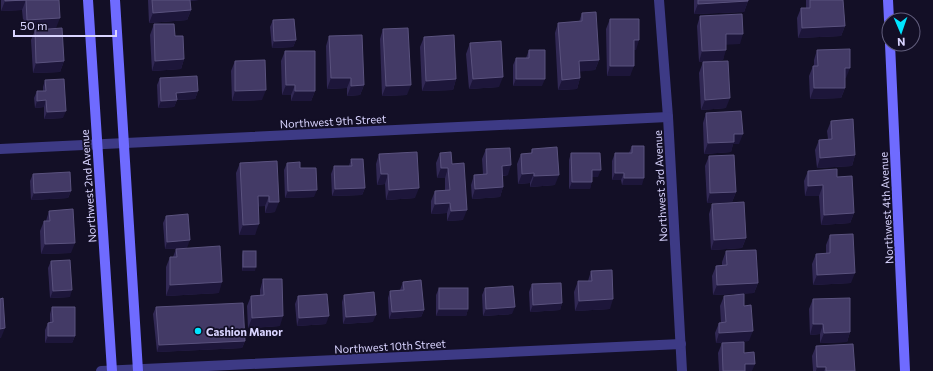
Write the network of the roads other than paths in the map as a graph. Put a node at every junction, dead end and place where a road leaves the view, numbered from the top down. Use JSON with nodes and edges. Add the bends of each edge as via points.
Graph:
{"nodes":[{"id":1,"x":88,"y":0,"type":"edge"},
{"id":2,"x":115,"y":0,"type":"edge"},
{"id":3,"x":660,"y":0,"type":"edge"},
{"id":4,"x":888,"y":0,"type":"edge"},
{"id":5,"x":889,"y":12,"type":"edge"},
{"id":6,"x":890,"y":52,"type":"edge"},
{"id":7,"x":668,"y":117,"type":"junction"},
{"id":8,"x":124,"y":143,"type":"junction"},
{"id":9,"x":97,"y":144,"type":"junction"},
{"id":10,"x":0,"y":149,"type":"edge"},
{"id":11,"x":681,"y":344,"type":"junction"},
{"id":12,"x":138,"y":370,"type":"edge"},
{"id":13,"x":101,"y":371,"type":"edge"},
{"id":14,"x":112,"y":371,"type":"edge"},
{"id":15,"x":682,"y":371,"type":"edge"},
{"id":16,"x":905,"y":371,"type":"edge"}],
"edges":[{"from":1,"to":9,"type":"street","name":"Northwest 2nd Avenue"},
{"from":2,"to":8,"type":"street"},
{"from":3,"to":7,"type":"street","name":"Northwest 3rd Avenue"},
{"from":4,"to":5,"type":"street"},
{"from":6,"to":16,"type":"street","name":"Northwest 4th Avenue"},
{"from":7,"to":8,"type":"street","name":"Northwest 9th Street"},
{"from":7,"to":11,"type":"street","name":"Northwest 3rd Avenue"},
{"from":8,"to":9,"type":"street","name":"Northwest 9th Street"},
{"from":8,"to":12,"type":"street"},
{"from":9,"to":10,"type":"street","name":"Northwest 9th Street"},
{"from":9,"to":14,"type":"street","name":"Northwest 2nd Avenue"},
{"from":11,"to":12,"type":"street","name":"Northwest 10th Street"},
{"from":11,"to":15,"type":"street","name":"Northwest 3rd Avenue"},
{"from":12,"to":14,"type":"street","name":"Northwest 10th Street"},
{"from":13,"to":14,"type":"street","name":"Northwest 10th Street"}]}
